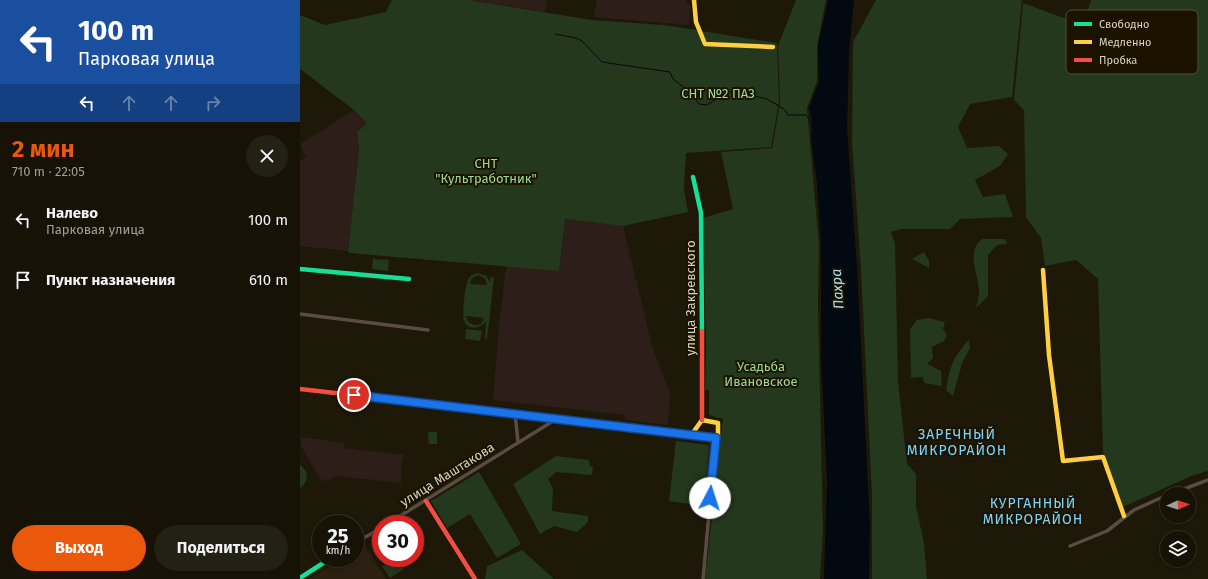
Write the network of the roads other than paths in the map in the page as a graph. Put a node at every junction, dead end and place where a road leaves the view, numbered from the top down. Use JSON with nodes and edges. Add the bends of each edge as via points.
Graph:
{"nodes":[{"id":1,"x":694,"y":0,"type":"edge"},
{"id":2,"x":773,"y":47,"type":"dead end"},
{"id":3,"x":693,"y":177,"type":"dead end"},
{"id":4,"x":300,"y":268,"type":"edge"},
{"id":5,"x":1043,"y":270,"type":"dead end"},
{"id":6,"x":409,"y":279,"type":"dead end"},
{"id":7,"x":300,"y":314,"type":"edge"},
{"id":8,"x":428,"y":330,"type":"dead end"},
{"id":9,"x":300,"y":389,"type":"edge"},
{"id":10,"x":514,"y":413,"type":"junction"},
{"id":11,"x":558,"y":418,"type":"junction"},
{"id":12,"x":702,"y":420,"type":"junction"},
{"id":13,"x":692,"y":434,"type":"junction"},
{"id":14,"x":716,"y":438,"type":"junction"},
{"id":15,"x":518,"y":442,"type":"junction"},
{"id":16,"x":1208,"y":480,"type":"edge"},
{"id":17,"x":1190,"y":487,"type":"edge"},
{"id":18,"x":1160,"y":498,"type":"edge"},
{"id":19,"x":426,"y":501,"type":"junction"},
{"id":20,"x":402,"y":515,"type":"edge"},
{"id":21,"x":1124,"y":516,"type":"junction"},
{"id":22,"x":1070,"y":546,"type":"dead end"},
{"id":23,"x":317,"y":567,"type":"edge"},
{"id":24,"x":300,"y":578,"type":"edge"},
{"id":25,"x":475,"y":579,"type":"edge"},
{"id":26,"x":703,"y":579,"type":"edge"}],
"edges":[{"from":1,"to":2,"type":"street","via":[[695,18],[705,44]]},
{"from":3,"to":12,"type":"street","name":"улица Закревского","via":[[701,213]]},
{"from":4,"to":6,"type":"street"},
{"from":5,"to":21,"type":"street","via":[[1049,355],[1063,461],[1103,457]]},
{"from":7,"to":8,"type":"street"},
{"from":9,"to":10,"type":"street"},
{"from":10,"to":11,"type":"street"},
{"from":10,"to":15,"type":"street"},
{"from":11,"to":13,"type":"street"},
{"from":11,"to":15,"type":"street","name":"улица Маштакова"},
{"from":12,"to":13,"type":"street"},
{"from":12,"to":14,"type":"street","via":[[718,423]]},
{"from":13,"to":14,"type":"street"},
{"from":14,"to":26,"type":"street"},
{"from":15,"to":19,"type":"street","name":"улица Маштакова"},
{"from":16,"to":17,"type":"street"},
{"from":18,"to":21,"type":"street"},
{"from":19,"to":20,"type":"street","name":"улица Маштакова"},
{"from":19,"to":25,"type":"street"},
{"from":21,"to":22,"type":"street","via":[[1107,531]]},
{"from":23,"to":24,"type":"street"}]}
